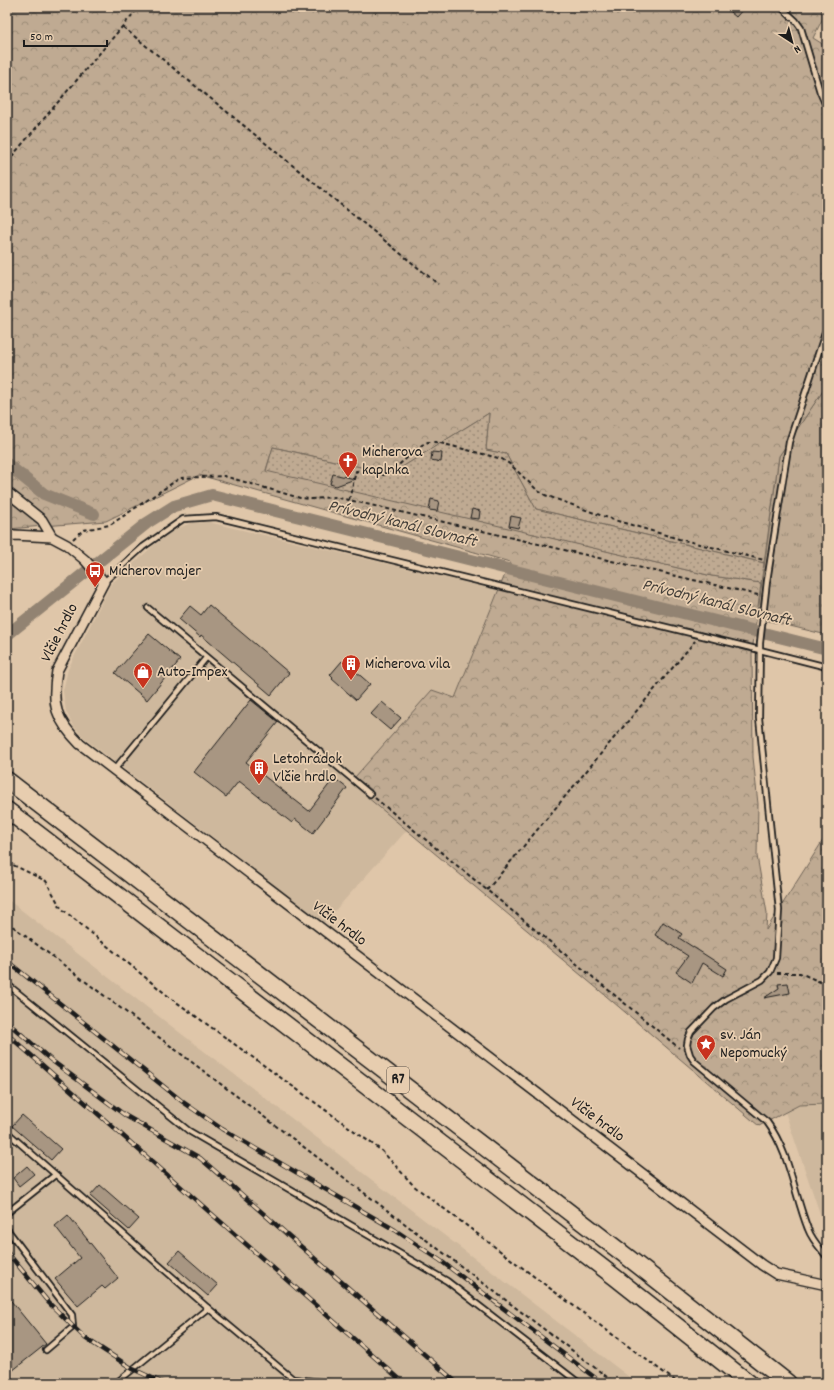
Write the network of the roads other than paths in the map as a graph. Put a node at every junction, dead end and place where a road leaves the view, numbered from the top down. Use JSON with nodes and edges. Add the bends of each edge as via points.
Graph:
{"nodes":[{"id":1,"x":781,"y":7,"type":"edge"},
{"id":2,"x":827,"y":108,"type":"edge"},
{"id":3,"x":827,"y":327,"type":"edge"},
{"id":4,"x":7,"y":492,"type":"edge"},
{"id":5,"x":7,"y":536,"type":"edge"},
{"id":6,"x":52,"y":537,"type":"junction"},
{"id":7,"x":101,"y":579,"type":"junction"},
{"id":8,"x":148,"y":608,"type":"dead end"},
{"id":9,"x":760,"y":650,"type":"junction"},
{"id":10,"x":206,"y":658,"type":"junction"},
{"id":11,"x":827,"y":667,"type":"edge"},
{"id":12,"x":114,"y":770,"type":"junction"},
{"id":13,"x":7,"y":780,"type":"edge"},
{"id":14,"x":370,"y":794,"type":"road end"},
{"id":15,"x":7,"y":810,"type":"edge"},
{"id":16,"x":7,"y":984,"type":"edge"},
{"id":17,"x":7,"y":1132,"type":"edge"},
{"id":18,"x":55,"y":1175,"type":"junction"},
{"id":19,"x":7,"y":1213,"type":"edge"},
{"id":20,"x":7,"y":1229,"type":"edge"},
{"id":21,"x":827,"y":1257,"type":"edge"},
{"id":22,"x":827,"y":1285,"type":"edge"},
{"id":23,"x":208,"y":1308,"type":"junction"},
{"id":24,"x":46,"y":1350,"type":"dead end"},
{"id":25,"x":116,"y":1383,"type":"edge"},
{"id":26,"x":332,"y":1383,"type":"edge"},
{"id":27,"x":579,"y":1383,"type":"edge"},
{"id":28,"x":749,"y":1383,"type":"edge"},
{"id":29,"x":788,"y":1383,"type":"edge"}],
"edges":[{"from":1,"to":2,"type":"lane","via":[[801,28]]},
{"from":3,"to":9,"type":"lane","via":[[789,442],[765,596]]},
{"from":4,"to":6,"type":"street","via":[[42,520]]},
{"from":5,"to":6,"type":"street"},
{"from":6,"to":7,"type":"street","via":[[67,545],[85,560]]},
{"from":7,"to":9,"type":"lane","via":[[183,519],[216,517]]},
{"from":7,"to":12,"type":"street","name":"Vlčie hrdlo","via":[[57,671],[54,701],[62,724],[69,733]]},
{"from":8,"to":10,"type":"lane"},
{"from":9,"to":11,"type":"lane"},
{"from":9,"to":21,"type":"lane","via":[[759,718],[779,910],[776,958],[770,972],[762,980],[714,1008],[696,1026],[687,1045],[694,1061],[767,1122],[775,1132],[808,1229]]},
{"from":10,"to":12,"type":"lane"},
{"from":10,"to":14,"type":"lane"},
{"from":12,"to":22,"type":"street","name":"Vlčie hrdlo","via":[[762,1265],[776,1274]]},
{"from":13,"to":29,"type":"highway","number":"R7"},
{"from":15,"to":28,"type":"highway","number":"R7"},
{"from":16,"to":27,"type":"lane","via":[[189,1131],[447,1280]]},
{"from":17,"to":18,"type":"lane"},
{"from":18,"to":19,"type":"lane"},
{"from":18,"to":23,"type":"lane"},
{"from":20,"to":24,"type":"lane","via":[[72,1315],[73,1327]]},
{"from":23,"to":25,"type":"lane"},
{"from":23,"to":26,"type":"lane","via":[[293,1379]]}]}
